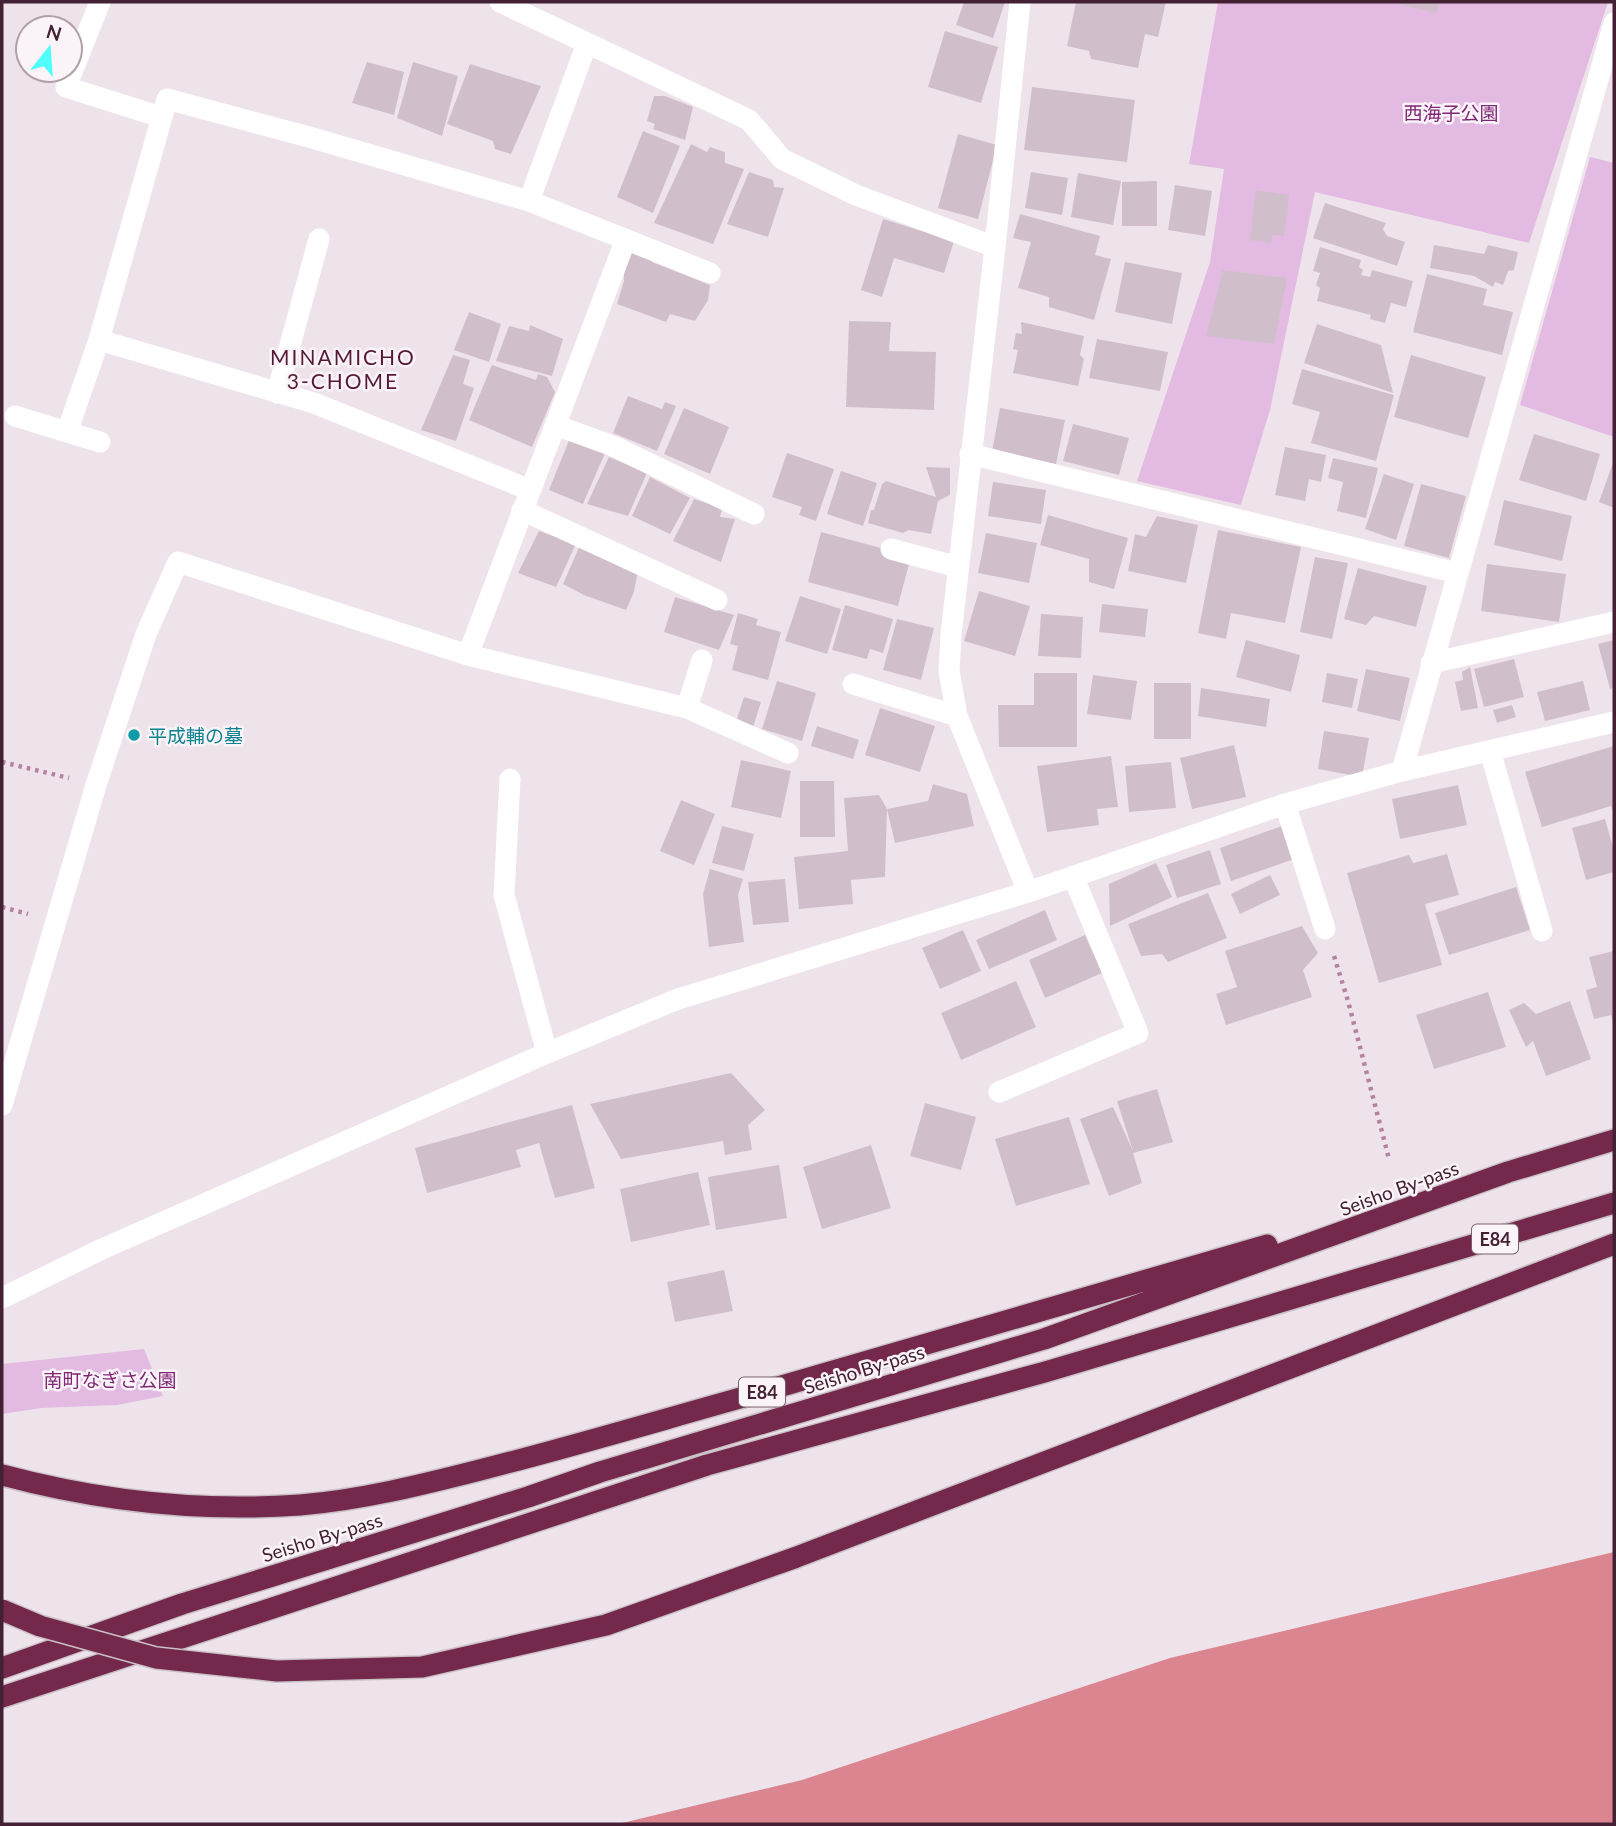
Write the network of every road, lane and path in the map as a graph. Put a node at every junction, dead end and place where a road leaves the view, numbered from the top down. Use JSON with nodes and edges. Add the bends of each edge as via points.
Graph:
{"nodes":[{"id":1,"x":100,"y":2,"type":"edge"},
{"id":2,"x":500,"y":2,"type":"edge"},
{"id":3,"x":1020,"y":2,"type":"edge"},
{"id":4,"x":1614,"y":23,"type":"edge"},
{"id":5,"x":587,"y":43,"type":"junction"},
{"id":6,"x":161,"y":117,"type":"junction"},
{"id":7,"x":529,"y":201,"type":"junction"},
{"id":8,"x":319,"y":239,"type":"dead end"},
{"id":9,"x":626,"y":239,"type":"junction"},
{"id":10,"x":995,"y":247,"type":"junction"},
{"id":11,"x":710,"y":273,"type":"dead end"},
{"id":12,"x":99,"y":340,"type":"junction"},
{"id":13,"x":277,"y":393,"type":"junction"},
{"id":14,"x":15,"y":416,"type":"dead end"},
{"id":15,"x":555,"y":425,"type":"junction"},
{"id":16,"x":67,"y":432,"type":"junction"},
{"id":17,"x":100,"y":442,"type":"dead end"},
{"id":18,"x":970,"y":454,"type":"junction"},
{"id":19,"x":526,"y":500,"type":"junction"},
{"id":20,"x":754,"y":514,"type":"dead end"},
{"id":21,"x":891,"y":549,"type":"dead end"},
{"id":22,"x":958,"y":566,"type":"junction"},
{"id":23,"x":1457,"y":573,"type":"junction"},
{"id":24,"x":717,"y":600,"type":"dead end"},
{"id":25,"x":1614,"y":622,"type":"edge"},
{"id":26,"x":468,"y":655,"type":"junction"},
{"id":27,"x":702,"y":660,"type":"dead end"},
{"id":28,"x":1431,"y":663,"type":"junction"},
{"id":29,"x":853,"y":684,"type":"dead end"},
{"id":30,"x":687,"y":708,"type":"junction"},
{"id":31,"x":957,"y":716,"type":"junction"},
{"id":32,"x":1614,"y":722,"type":"edge"},
{"id":33,"x":1490,"y":751,"type":"junction"},
{"id":34,"x":788,"y":753,"type":"dead end"},
{"id":35,"x":2,"y":762,"type":"edge"},
{"id":36,"x":1402,"y":771,"type":"junction"},
{"id":37,"x":510,"y":779,"type":"dead end"},
{"id":38,"x":96,"y":785,"type":"junction"},
{"id":39,"x":1285,"y":804,"type":"junction"},
{"id":40,"x":1073,"y":876,"type":"junction"},
{"id":41,"x":1028,"y":892,"type":"junction"},
{"id":42,"x":1325,"y":929,"type":"joint"},
{"id":43,"x":1542,"y":931,"type":"dead end"},
{"id":44,"x":547,"y":1053,"type":"junction"},
{"id":45,"x":999,"y":1092,"type":"dead end"},
{"id":46,"x":2,"y":1105,"type":"edge"},
{"id":47,"x":1614,"y":1140,"type":"edge"},
{"id":48,"x":1389,"y":1160,"type":"dead end"},
{"id":49,"x":1508,"y":1172,"type":"junction"},
{"id":50,"x":1614,"y":1203,"type":"edge"},
{"id":51,"x":1614,"y":1244,"type":"edge"},
{"id":52,"x":2,"y":1298,"type":"edge"},
{"id":53,"x":2,"y":1466,"type":"edge"},
{"id":54,"x":2,"y":1475,"type":"edge"},
{"id":55,"x":53,"y":1489,"type":"junction"},
{"id":56,"x":2,"y":1610,"type":"edge"},
{"id":57,"x":2,"y":1668,"type":"edge"},
{"id":58,"x":2,"y":1698,"type":"edge"}],
"edges":[{"from":1,"to":6,"type":"street","via":[[66,87]]},
{"from":2,"to":5,"type":"street"},
{"from":3,"to":10,"type":"street"},
{"from":4,"to":23,"type":"street"},
{"from":5,"to":7,"type":"street"},
{"from":5,"to":10,"type":"street","via":[[749,120],[782,159],[856,194]]},
{"from":6,"to":7,"type":"street","via":[[167,99]]},
{"from":6,"to":12,"type":"street"},
{"from":7,"to":9,"type":"street"},
{"from":8,"to":13,"type":"street"},
{"from":9,"to":11,"type":"street"},
{"from":9,"to":15,"type":"street"},
{"from":10,"to":18,"type":"street"},
{"from":12,"to":13,"type":"street"},
{"from":12,"to":16,"type":"street"},
{"from":13,"to":19,"type":"street","via":[[314,403]]},
{"from":14,"to":16,"type":"street"},
{"from":15,"to":19,"type":"street"},
{"from":15,"to":20,"type":"street","via":[[613,446]]},
{"from":16,"to":17,"type":"street"},
{"from":18,"to":22,"type":"street"},
{"from":18,"to":23,"type":"street"},
{"from":19,"to":24,"type":"street"},
{"from":19,"to":26,"type":"street"},
{"from":21,"to":22,"type":"street"},
{"from":22,"to":31,"type":"street","via":[[949,671]]},
{"from":23,"to":28,"type":"street"},
{"from":25,"to":28,"type":"street"},
{"from":26,"to":30,"type":"street"},
{"from":26,"to":38,"type":"street","via":[[178,562],[146,634]]},
{"from":27,"to":30,"type":"street"},
{"from":28,"to":36,"type":"street"},
{"from":29,"to":31,"type":"street"},
{"from":30,"to":34,"type":"street"},
{"from":31,"to":41,"type":"street"},
{"from":32,"to":33,"type":"street"},
{"from":33,"to":36,"type":"street"},
{"from":33,"to":43,"type":"street"},
{"from":35,"to":38,"type":"path"},
{"from":36,"to":39,"type":"street"},
{"from":37,"to":44,"type":"street","via":[[504,895]]},
{"from":38,"to":46,"type":"street"},
{"from":39,"to":40,"type":"street"},
{"from":39,"to":42,"type":"street"},
{"from":40,"to":41,"type":"street"},
{"from":40,"to":45,"type":"street","via":[[1138,1032]]},
{"from":41,"to":44,"type":"street","via":[[678,999]]},
{"from":42,"to":48,"type":"path"},
{"from":44,"to":52,"type":"street","via":[[102,1249]]},
{"from":47,"to":49,"type":"highway","name":"Seisho By-pass","number":"E84"},
{"from":49,"to":55,"type":"highway","number":"E84","via":[[1039,1313],[410,1488],[301,1504],[195,1506]]},
{"from":49,"to":57,"type":"highway","name":"Seisho By-pass","number":"E84","bridge":true,"via":[[1044,1339],[600,1472],[183,1604]]},
{"from":50,"to":58,"type":"highway","number":"E84","bridge":true,"via":[[1045,1372],[707,1465]]},
{"from":51,"to":56,"type":"highway","number":"E84","bridge":true,"via":[[606,1625],[422,1667],[277,1671],[156,1658],[40,1626]]},
{"from":53,"to":55,"type":"highway"},
{"from":54,"to":55,"type":"highway","number":"E84"}]}
